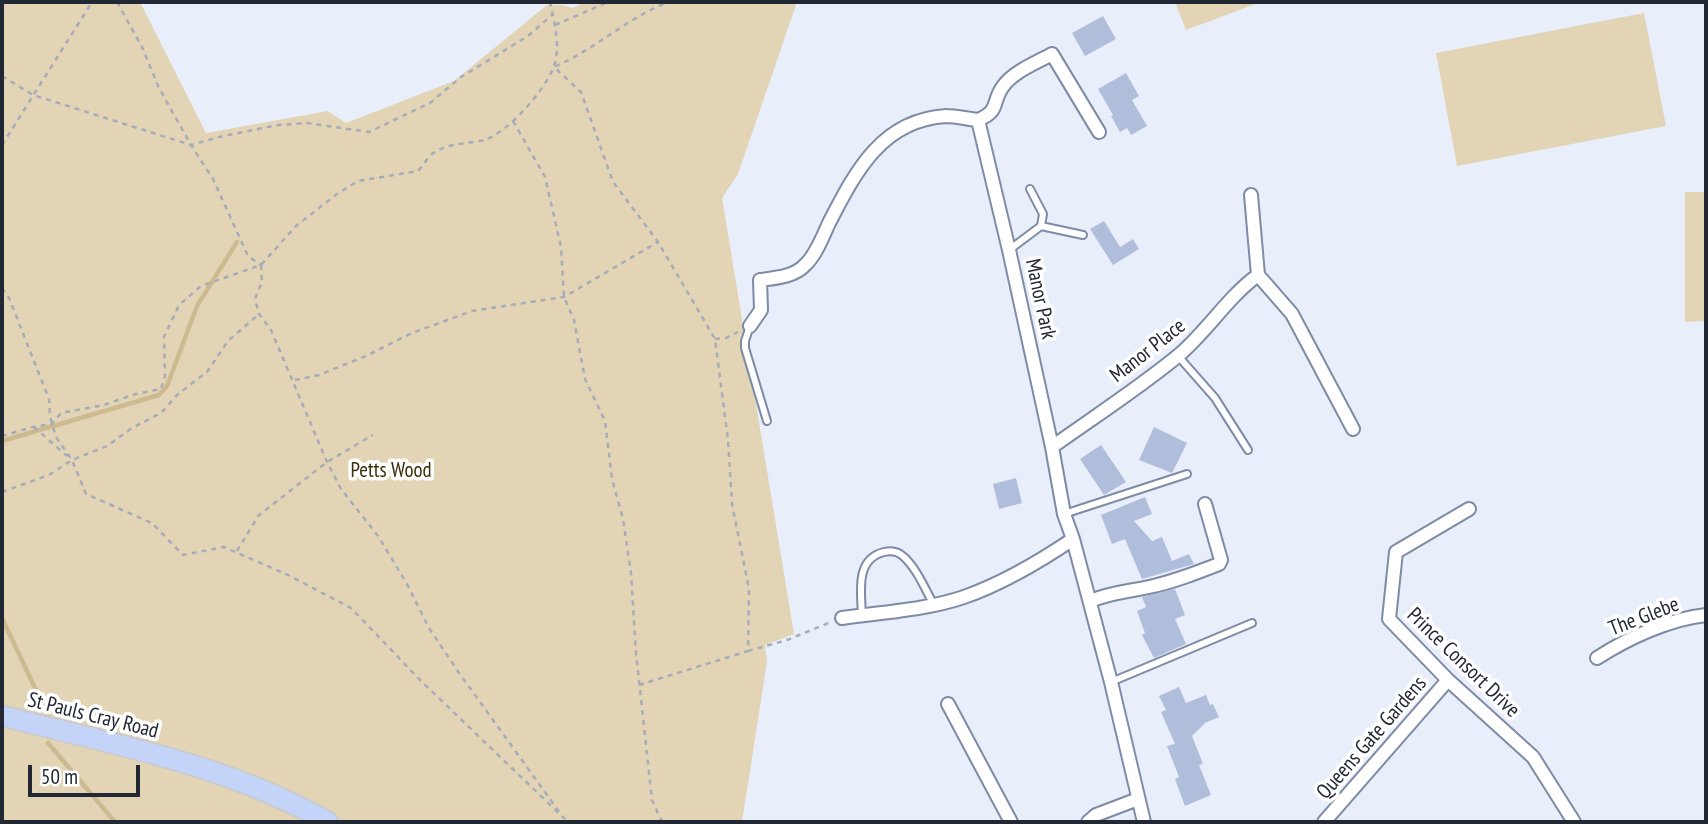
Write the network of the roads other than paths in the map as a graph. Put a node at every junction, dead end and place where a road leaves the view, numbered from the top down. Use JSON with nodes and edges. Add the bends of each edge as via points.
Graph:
{"nodes":[{"id":1,"x":978,"y":120,"type":"junction"},
{"id":2,"x":1099,"y":132,"type":"dead end"},
{"id":3,"x":1030,"y":189,"type":"dead end"},
{"id":4,"x":1251,"y":195,"type":"dead end"},
{"id":5,"x":1041,"y":226,"type":"junction"},
{"id":6,"x":1083,"y":235,"type":"dead end"},
{"id":7,"x":1009,"y":250,"type":"junction"},
{"id":8,"x":1258,"y":275,"type":"junction"},
{"id":9,"x":750,"y":326,"type":"joint"},
{"id":10,"x":1178,"y":356,"type":"junction"},
{"id":11,"x":767,"y":421,"type":"dead end"},
{"id":12,"x":1353,"y":429,"type":"dead end"},
{"id":13,"x":1052,"y":447,"type":"junction"},
{"id":14,"x":1248,"y":450,"type":"dead end"},
{"id":15,"x":1187,"y":474,"type":"dead end"},
{"id":16,"x":1205,"y":504,"type":"dead end"},
{"id":17,"x":1469,"y":509,"type":"dead end"},
{"id":18,"x":1064,"y":514,"type":"junction"},
{"id":19,"x":1073,"y":539,"type":"junction"},
{"id":20,"x":1090,"y":601,"type":"junction"},
{"id":21,"x":934,"y":605,"type":"junction"},
{"id":22,"x":862,"y":615,"type":"junction"},
{"id":23,"x":1706,"y":615,"type":"edge"},
{"id":24,"x":842,"y":618,"type":"road end"},
{"id":25,"x":1252,"y":623,"type":"dead end"},
{"id":26,"x":1597,"y":658,"type":"dead end"},
{"id":27,"x":1448,"y":680,"type":"junction"},
{"id":28,"x":1111,"y":682,"type":"junction"},
{"id":29,"x":948,"y":704,"type":"dead end"},
{"id":30,"x":2,"y":716,"type":"edge"},
{"id":31,"x":1139,"y":799,"type":"junction"},
{"id":32,"x":328,"y":822,"type":"edge"},
{"id":33,"x":1011,"y":822,"type":"edge"},
{"id":34,"x":1088,"y":822,"type":"edge"},
{"id":35,"x":1144,"y":822,"type":"edge"},
{"id":36,"x":1324,"y":822,"type":"edge"},
{"id":37,"x":1574,"y":822,"type":"edge"}],
"edges":[{"from":1,"to":2,"type":"street","via":[[995,109],[1003,86],[1013,77],[1052,54]]},
{"from":1,"to":7,"type":"street","name":"Manor Park"},
{"from":1,"to":9,"type":"street","via":[[947,116],[923,121],[895,132],[868,155],[807,264],[783,277],[760,280],[761,310]]},
{"from":3,"to":5,"type":"lane","via":[[1043,214]]},
{"from":4,"to":8,"type":"street"},
{"from":5,"to":6,"type":"lane"},
{"from":5,"to":7,"type":"lane"},
{"from":7,"to":13,"type":"street","name":"Manor Park"},
{"from":8,"to":10,"type":"street","name":"Manor Place"},
{"from":8,"to":12,"type":"street","via":[[1292,314]]},
{"from":9,"to":11,"type":"lane","via":[[746,348]]},
{"from":10,"to":13,"type":"street","name":"Manor Place"},
{"from":10,"to":14,"type":"lane","via":[[1215,398]]},
{"from":13,"to":18,"type":"street","name":"Manor Park"},
{"from":15,"to":18,"type":"lane"},
{"from":16,"to":20,"type":"street","via":[[1220,552],[1219,564]]},
{"from":17,"to":27,"type":"street","name":"Prince Consort Drive","via":[[1396,552],[1389,619]]},
{"from":18,"to":19,"type":"street","name":"Manor Park"},
{"from":19,"to":20,"type":"street","name":"Manor Park"},
{"from":19,"to":21,"type":"street","via":[[993,585]]},
{"from":20,"to":28,"type":"street","name":"Manor Park"},
{"from":21,"to":22,"type":"street"},
{"from":21,"to":22,"type":"lane","via":[[910,564],[890,551],[872,557],[862,572]]},
{"from":22,"to":24,"type":"street"},
{"from":23,"to":26,"type":"street","name":"The Glebe","via":[[1658,628]]},
{"from":25,"to":28,"type":"lane"},
{"from":27,"to":36,"type":"street","name":"Queens Gate Gardens"},
{"from":27,"to":37,"type":"street","name":"Prince Consort Drive","via":[[1533,757]]},
{"from":28,"to":31,"type":"street","name":"Manor Park"},
{"from":29,"to":33,"type":"street"},
{"from":30,"to":32,"type":"main road","name":"St Pauls Cray Road","via":[[193,765],[254,785]]},
{"from":31,"to":34,"type":"street"},
{"from":31,"to":35,"type":"street","name":"Manor Park"}]}
